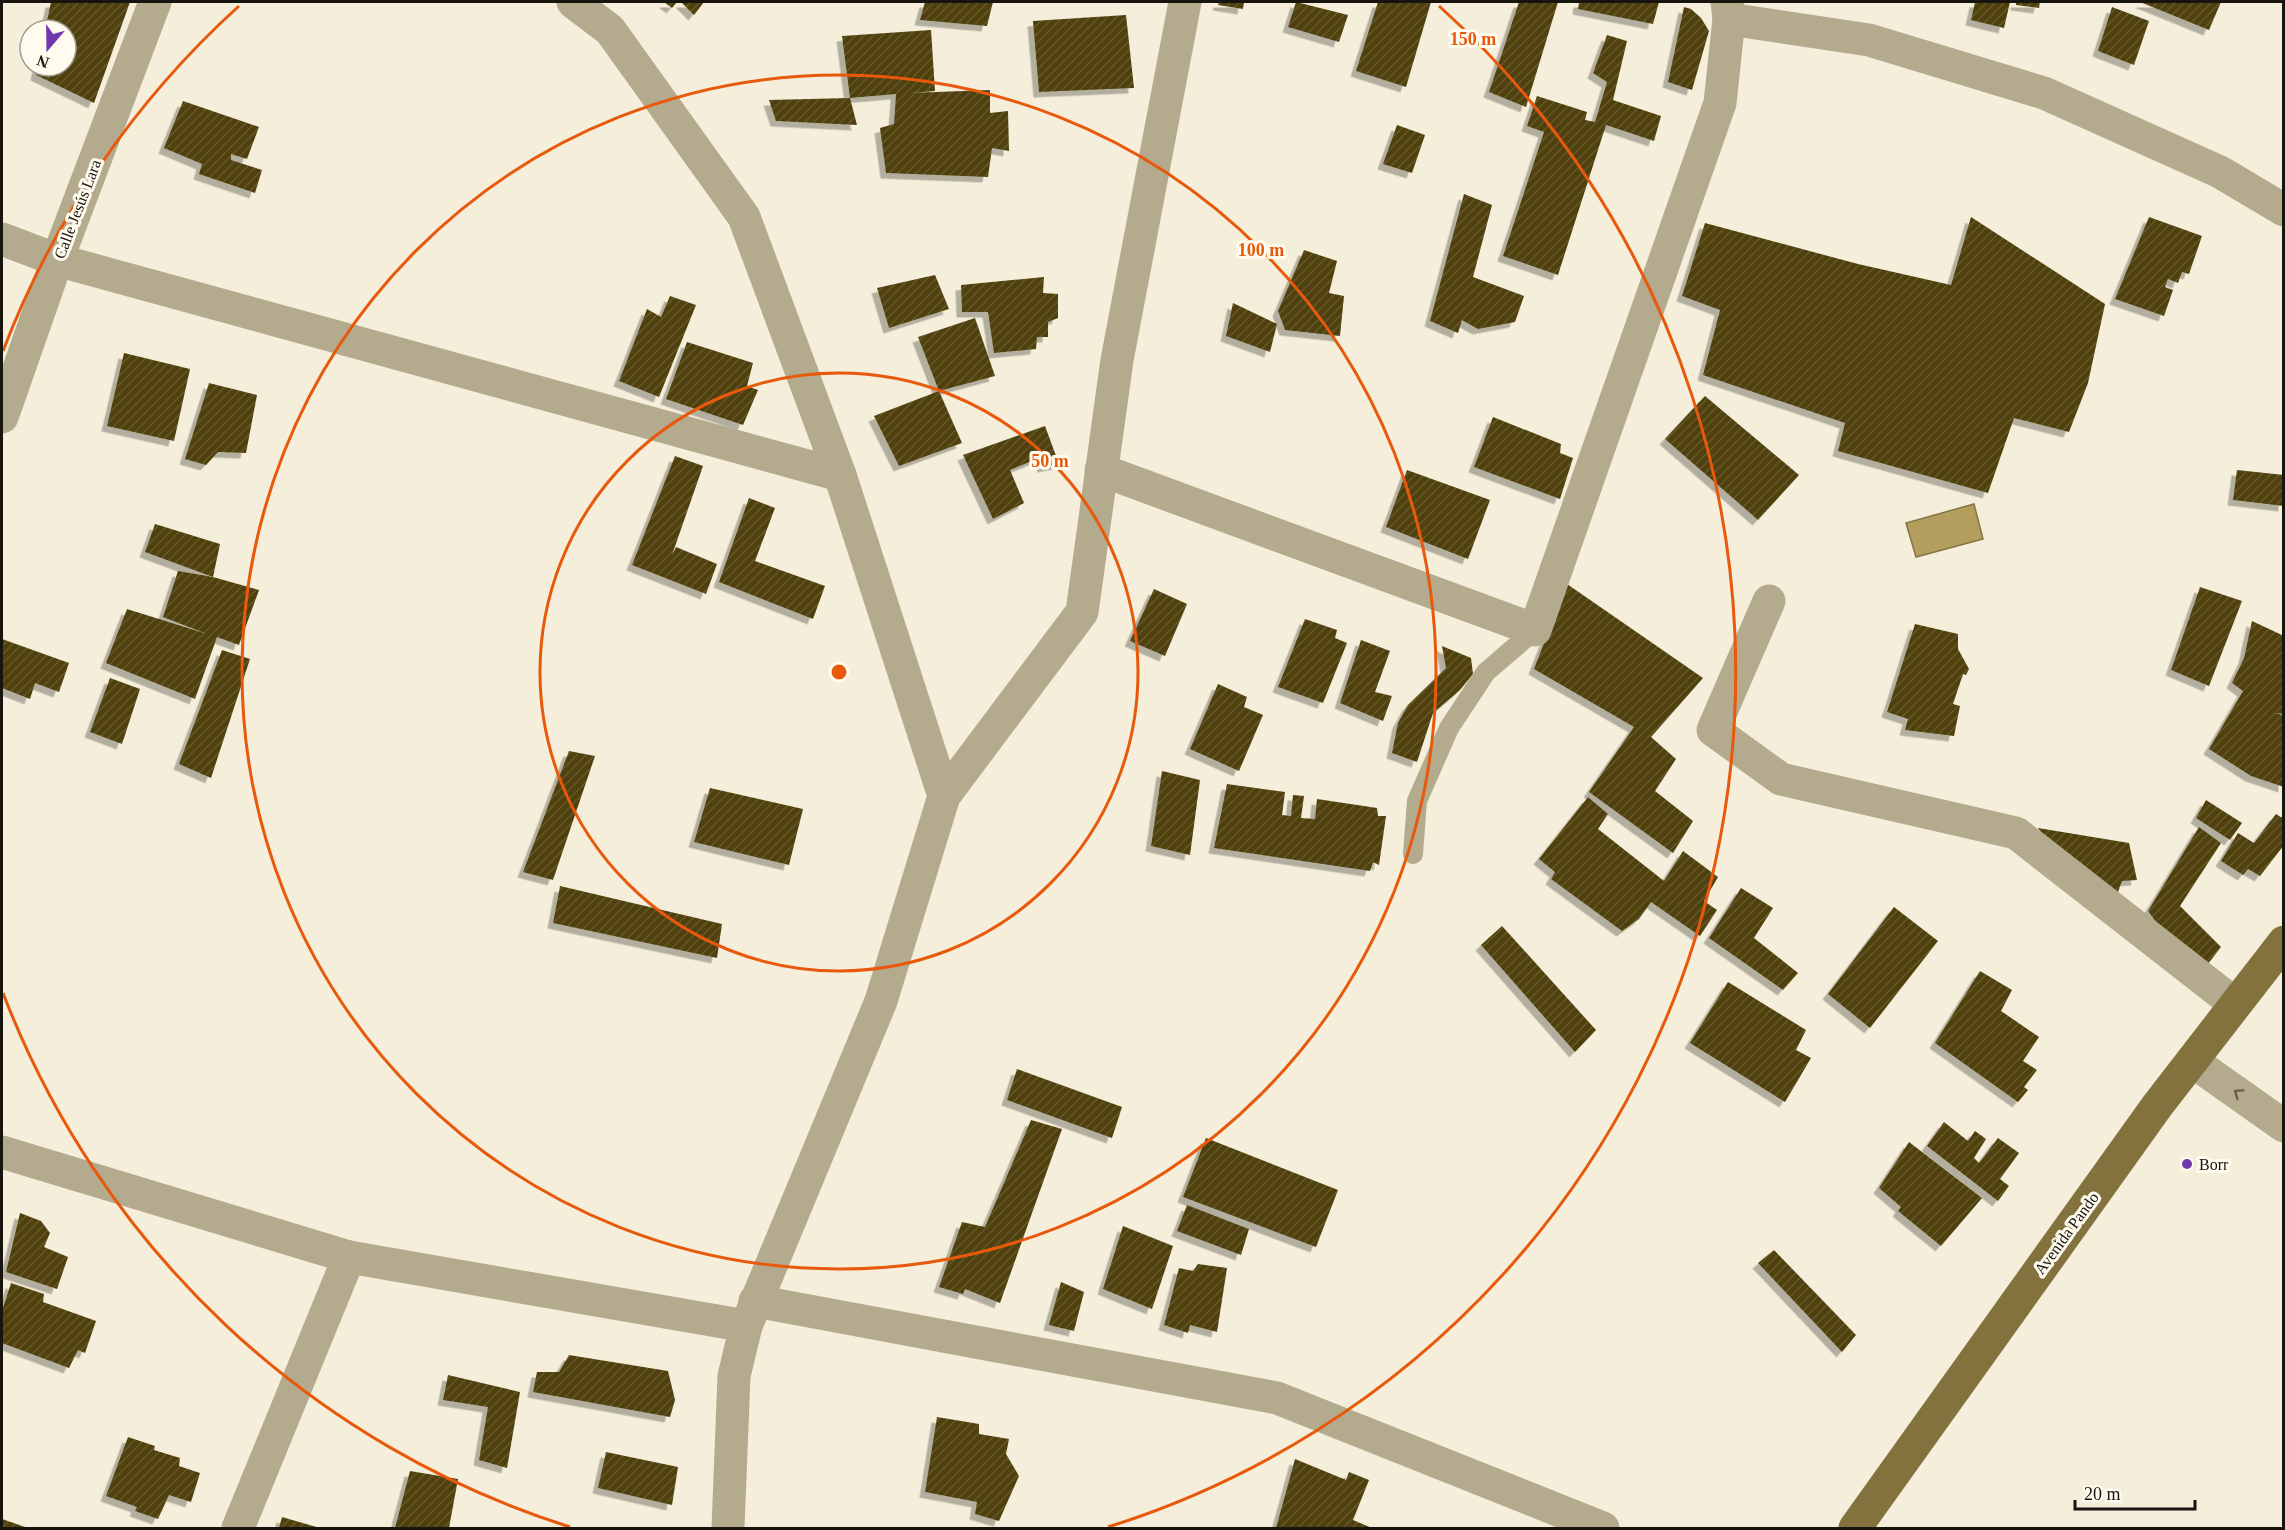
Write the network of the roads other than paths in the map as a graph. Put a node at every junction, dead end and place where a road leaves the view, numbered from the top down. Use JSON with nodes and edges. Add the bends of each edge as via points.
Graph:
{"nodes":[{"id":1,"x":155,"y":2,"type":"edge"},
{"id":2,"x":573,"y":2,"type":"edge"},
{"id":3,"x":1185,"y":2,"type":"edge"},
{"id":4,"x":1728,"y":10,"type":"edge"},
{"id":5,"x":2283,"y":210,"type":"edge"},
{"id":6,"x":2,"y":239,"type":"edge"},
{"id":7,"x":57,"y":260,"type":"junction"},
{"id":8,"x":2,"y":417,"type":"edge"},
{"id":9,"x":1101,"y":470,"type":"junction"},
{"id":10,"x":840,"y":475,"type":"junction"},
{"id":11,"x":1769,"y":601,"type":"dead end"},
{"id":12,"x":1535,"y":630,"type":"junction"},
{"id":13,"x":944,"y":796,"type":"junction"},
{"id":14,"x":1413,"y":854,"type":"dead end"},
{"id":15,"x":2283,"y":942,"type":"edge"},
{"id":16,"x":2235,"y":1004,"type":"junction"},
{"id":17,"x":2192,"y":1061,"type":"junction"},
{"id":18,"x":2283,"y":1126,"type":"edge"},
{"id":19,"x":2,"y":1152,"type":"edge"},
{"id":20,"x":349,"y":1257,"type":"junction"},
{"id":21,"x":751,"y":1313,"type":"junction"},
{"id":22,"x":238,"y":1528,"type":"edge"},
{"id":23,"x":728,"y":1528,"type":"edge"},
{"id":24,"x":1603,"y":1528,"type":"edge"},
{"id":25,"x":1855,"y":1528,"type":"edge"}],
"edges":[{"from":1,"to":7,"type":"street","name":"Calle Jesús Lara"},
{"from":2,"to":10,"type":"street","via":[[610,30],[744,217]]},
{"from":3,"to":9,"type":"street","via":[[1117,360]]},
{"from":4,"to":5,"type":"street","via":[[1869,40],[2044,93],[2220,172]]},
{"from":4,"to":12,"type":"street","via":[[1720,103]]},
{"from":6,"to":7,"type":"street"},
{"from":7,"to":8,"type":"street","name":"Calle Jesús Lara"},
{"from":7,"to":10,"type":"street"},
{"from":9,"to":12,"type":"street"},
{"from":9,"to":13,"type":"street","via":[[1082,612]]},
{"from":10,"to":13,"type":"street"},
{"from":11,"to":16,"type":"street","via":[[1713,730],[1781,779],[2016,833]]},
{"from":12,"to":14,"type":"lane","via":[[1486,672],[1449,728],[1417,801]]},
{"from":13,"to":21,"type":"street","via":[[881,1001]]},
{"from":15,"to":16,"type":"main road","name":"Avenida Pando"},
{"from":16,"to":17,"type":"main road","name":"Avenida Pando"},
{"from":18,"to":17,"type":"street","one_way":true},
{"from":17,"to":25,"type":"main road","name":"Avenida Pando"},
{"from":19,"to":20,"type":"street"},
{"from":20,"to":21,"type":"street"},
{"from":20,"to":22,"type":"street"},
{"from":21,"to":23,"type":"street","via":[[734,1376]]},
{"from":21,"to":24,"type":"street","via":[[1277,1398]]}]}
